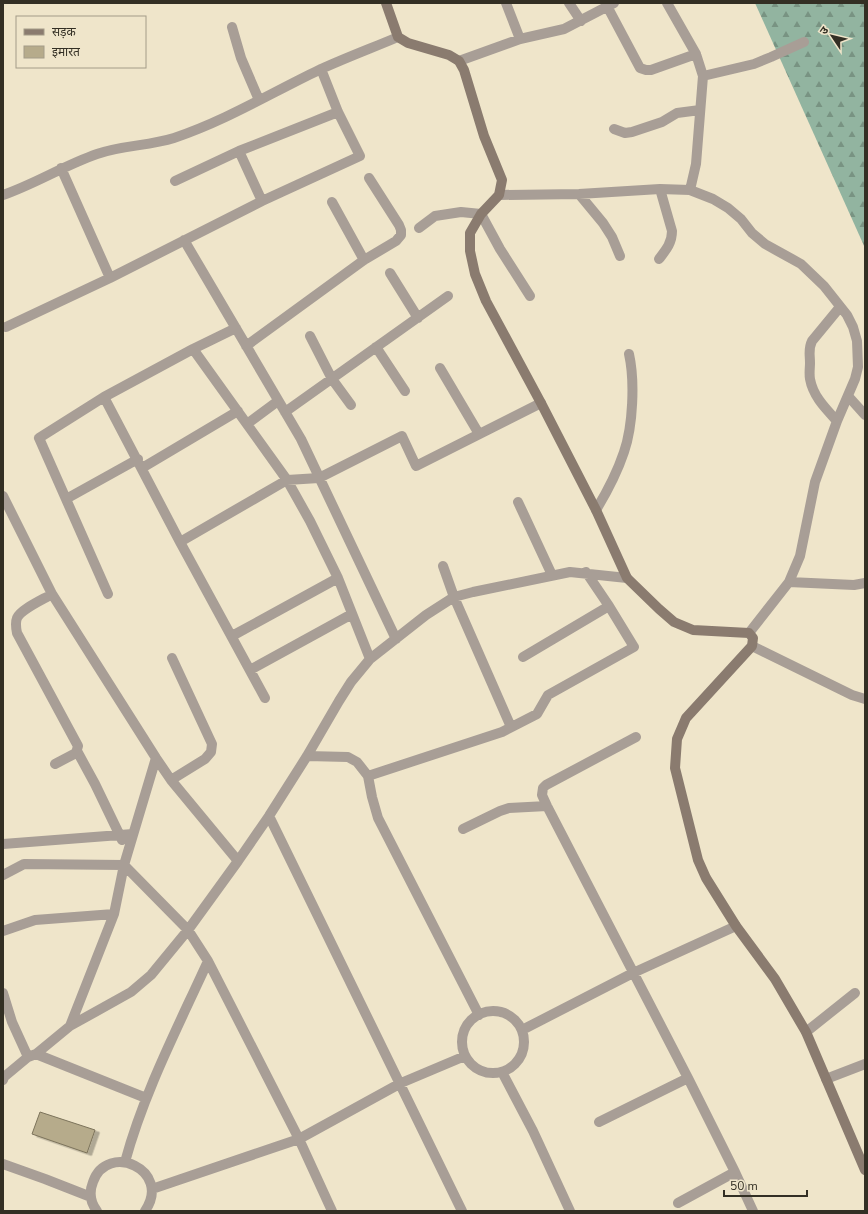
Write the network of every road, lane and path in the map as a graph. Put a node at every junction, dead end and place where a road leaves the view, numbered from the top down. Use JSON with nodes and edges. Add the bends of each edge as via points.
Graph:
{"nodes":[{"id":1,"x":386,"y":3,"type":"edge"},
{"id":2,"x":506,"y":3,"type":"edge"},
{"id":3,"x":569,"y":3,"type":"edge"},
{"id":4,"x":667,"y":3,"type":"edge"},
{"id":5,"x":611,"y":5,"type":"edge"},
{"id":6,"x":581,"y":20,"type":"junction"},
{"id":7,"x":232,"y":27,"type":"dead end"},
{"id":8,"x":398,"y":38,"type":"junction"},
{"id":9,"x":520,"y":39,"type":"junction"},
{"id":10,"x":804,"y":42,"type":"dead end"},
{"id":11,"x":696,"y":54,"type":"junction"},
{"id":12,"x":459,"y":61,"type":"junction"},
{"id":13,"x":321,"y":69,"type":"junction"},
{"id":14,"x":703,"y":76,"type":"junction"},
{"id":15,"x":260,"y":100,"type":"junction"},
{"id":16,"x":700,"y":110,"type":"junction"},
{"id":17,"x":338,"y":112,"type":"junction"},
{"id":18,"x":614,"y":129,"type":"dead end"},
{"id":19,"x":239,"y":151,"type":"junction"},
{"id":20,"x":60,"y":168,"type":"junction"},
{"id":21,"x":369,"y":178,"type":"dead end"},
{"id":22,"x":175,"y":181,"type":"dead end"},
{"id":23,"x":660,"y":189,"type":"junction"},
{"id":24,"x":690,"y":190,"type":"junction"},
{"id":25,"x":579,"y":194,"type":"junction"},
{"id":26,"x":3,"y":195,"type":"edge"},
{"id":27,"x":499,"y":195,"type":"junction"},
{"id":28,"x":262,"y":201,"type":"junction"},
{"id":29,"x":332,"y":202,"type":"dead end"},
{"id":30,"x":481,"y":214,"type":"junction"},
{"id":31,"x":420,"y":228,"type":"dead end"},
{"id":32,"x":184,"y":240,"type":"junction"},
{"id":33,"x":620,"y":256,"type":"dead end"},
{"id":34,"x":364,"y":260,"type":"junction"},
{"id":35,"x":659,"y":260,"type":"dead end"},
{"id":36,"x":390,"y":273,"type":"dead end"},
{"id":37,"x":110,"y":278,"type":"junction"},
{"id":38,"x":448,"y":296,"type":"dead end"},
{"id":39,"x":530,"y":296,"type":"dead end"},
{"id":40,"x":840,"y":307,"type":"junction"},
{"id":41,"x":418,"y":318,"type":"junction"},
{"id":42,"x":6,"y":328,"type":"dead end"},
{"id":43,"x":236,"y":328,"type":"junction"},
{"id":44,"x":310,"y":336,"type":"dead end"},
{"id":45,"x":246,"y":346,"type":"junction"},
{"id":46,"x":376,"y":347,"type":"junction"},
{"id":47,"x":193,"y":349,"type":"junction"},
{"id":48,"x":629,"y":354,"type":"dead end"},
{"id":49,"x":440,"y":368,"type":"dead end"},
{"id":50,"x":332,"y":379,"type":"junction"},
{"id":51,"x":405,"y":391,"type":"dead end"},
{"id":52,"x":848,"y":396,"type":"junction"},
{"id":53,"x":104,"y":397,"type":"junction"},
{"id":54,"x":278,"y":401,"type":"junction"},
{"id":55,"x":541,"y":403,"type":"junction"},
{"id":56,"x":351,"y":404,"type":"dead end"},
{"id":57,"x":238,"y":411,"type":"junction"},
{"id":58,"x":285,"y":412,"type":"junction"},
{"id":59,"x":865,"y":415,"type":"edge"},
{"id":60,"x":837,"y":421,"type":"junction"},
{"id":61,"x":247,"y":424,"type":"junction"},
{"id":62,"x":479,"y":434,"type":"junction"},
{"id":63,"x":140,"y":464,"type":"junction"},
{"id":64,"x":319,"y":478,"type":"junction"},
{"id":65,"x":287,"y":480,"type":"junction"},
{"id":66,"x":3,"y":496,"type":"edge"},
{"id":67,"x":66,"y":499,"type":"junction"},
{"id":68,"x":518,"y":502,"type":"dead end"},
{"id":69,"x":596,"y":510,"type":"junction"},
{"id":70,"x":180,"y":542,"type":"junction"},
{"id":71,"x":443,"y":566,"type":"dead end"},
{"id":72,"x":586,"y":572,"type":"junction"},
{"id":73,"x":552,"y":575,"type":"junction"},
{"id":74,"x":338,"y":578,"type":"junction"},
{"id":75,"x":627,"y":578,"type":"junction"},
{"id":76,"x":789,"y":582,"type":"junction"},
{"id":77,"x":865,"y":583,"type":"edge"},
{"id":78,"x":52,"y":594,"type":"junction"},
{"id":79,"x":108,"y":594,"type":"dead end"},
{"id":80,"x":454,"y":597,"type":"junction"},
{"id":81,"x":610,"y":606,"type":"junction"},
{"id":82,"x":352,"y":614,"type":"junction"},
{"id":83,"x":749,"y":633,"type":"junction"},
{"id":84,"x":232,"y":636,"type":"junction"},
{"id":85,"x":396,"y":639,"type":"junction"},
{"id":86,"x":752,"y":646,"type":"junction"},
{"id":87,"x":523,"y":657,"type":"dead end"},
{"id":88,"x":172,"y":658,"type":"dead end"},
{"id":89,"x":370,"y":659,"type":"junction"},
{"id":90,"x":250,"y":670,"type":"junction"},
{"id":91,"x":265,"y":698,"type":"dead end"},
{"id":92,"x":865,"y":698,"type":"edge"},
{"id":93,"x":511,"y":727,"type":"junction"},
{"id":94,"x":636,"y":737,"type":"dead end"},
{"id":95,"x":77,"y":750,"type":"junction"},
{"id":96,"x":307,"y":756,"type":"junction"},
{"id":97,"x":156,"y":758,"type":"junction"},
{"id":98,"x":55,"y":764,"type":"dead end"},
{"id":99,"x":368,"y":776,"type":"junction"},
{"id":100,"x":170,"y":780,"type":"junction"},
{"id":101,"x":546,"y":806,"type":"junction"},
{"id":102,"x":269,"y":816,"type":"junction"},
{"id":103,"x":464,"y":829,"type":"dead end"},
{"id":104,"x":133,"y":834,"type":"junction"},
{"id":105,"x":119,"y":835,"type":"junction"},
{"id":106,"x":3,"y":844,"type":"edge"},
{"id":107,"x":128,"y":851,"type":"junction"},
{"id":108,"x":238,"y":861,"type":"junction"},
{"id":109,"x":124,"y":865,"type":"junction"},
{"id":110,"x":3,"y":876,"type":"edge"},
{"id":111,"x":114,"y":914,"type":"junction"},
{"id":112,"x":736,"y":926,"type":"junction"},
{"id":113,"x":188,"y":930,"type":"junction"},
{"id":114,"x":3,"y":931,"type":"edge"},
{"id":115,"x":208,"y":961,"type":"junction"},
{"id":116,"x":633,"y":973,"type":"junction"},
{"id":117,"x":3,"y":993,"type":"edge"},
{"id":118,"x":855,"y":994,"type":"dead end"},
{"id":119,"x":479,"y":1015,"type":"junction"},
{"id":120,"x":70,"y":1026,"type":"junction"},
{"id":121,"x":522,"y":1030,"type":"junction"},
{"id":122,"x":806,"y":1032,"type":"junction"},
{"id":123,"x":32,"y":1056,"type":"junction"},
{"id":124,"x":465,"y":1056,"type":"junction"},
{"id":125,"x":865,"y":1064,"type":"edge"},
{"id":126,"x":502,"y":1072,"type":"junction"},
{"id":127,"x":3,"y":1077,"type":"edge"},
{"id":128,"x":688,"y":1078,"type":"junction"},
{"id":129,"x":826,"y":1079,"type":"junction"},
{"id":130,"x":401,"y":1083,"type":"junction"},
{"id":131,"x":146,"y":1098,"type":"junction"},
{"id":132,"x":599,"y":1122,"type":"dead end"},
{"id":133,"x":299,"y":1139,"type":"junction"},
{"id":134,"x":125,"y":1162,"type":"junction"},
{"id":135,"x":3,"y":1164,"type":"edge"},
{"id":136,"x":864,"y":1167,"type":"edge"},
{"id":137,"x":735,"y":1172,"type":"junction"},
{"id":138,"x":152,"y":1189,"type":"junction"},
{"id":139,"x":91,"y":1197,"type":"junction"},
{"id":140,"x":678,"y":1203,"type":"dead end"},
{"id":141,"x":97,"y":1211,"type":"edge"},
{"id":142,"x":145,"y":1211,"type":"edge"},
{"id":143,"x":332,"y":1211,"type":"edge"},
{"id":144,"x":462,"y":1211,"type":"edge"},
{"id":145,"x":570,"y":1211,"type":"edge"},
{"id":146,"x":753,"y":1211,"type":"edge"}],
"edges":[{"from":1,"to":8,"type":"street"},
{"from":2,"to":9,"type":"street"},
{"from":3,"to":6,"type":"street"},
{"from":4,"to":11,"type":"street"},
{"from":5,"to":6,"type":"street"},
{"from":5,"to":11,"type":"street","via":[[640,68],[651,70]]},
{"from":6,"to":9,"type":"street","via":[[564,29]]},
{"from":7,"to":15,"type":"street","via":[[241,58]]},
{"from":8,"to":12,"type":"street","via":[[450,55]]},
{"from":8,"to":13,"type":"street"},
{"from":9,"to":12,"type":"street"},
{"from":10,"to":14,"type":"street","via":[[754,64]]},
{"from":11,"to":14,"type":"street"},
{"from":12,"to":27,"type":"street","via":[[502,180]]},
{"from":13,"to":15,"type":"street"},
{"from":13,"to":17,"type":"street"},
{"from":14,"to":16,"type":"street"},
{"from":15,"to":20,"type":"street","via":[[174,138],[98,153]]},
{"from":16,"to":18,"type":"street","via":[[677,113],[662,122],[632,132],[625,133]]},
{"from":16,"to":24,"type":"street","via":[[696,164]]},
{"from":17,"to":19,"type":"street"},
{"from":17,"to":28,"type":"street","via":[[360,156]]},
{"from":19,"to":22,"type":"street"},
{"from":19,"to":28,"type":"street"},
{"from":20,"to":26,"type":"street"},
{"from":20,"to":37,"type":"street"},
{"from":21,"to":34,"type":"street","via":[[401,230],[401,235],[396,241]]},
{"from":23,"to":24,"type":"street"},
{"from":23,"to":25,"type":"street"},
{"from":23,"to":35,"type":"street","via":[[672,238]]},
{"from":24,"to":40,"type":"street","via":[[728,208],[766,244],[801,264]]},
{"from":25,"to":27,"type":"street"},
{"from":25,"to":33,"type":"street","via":[[603,222]]},
{"from":27,"to":30,"type":"street"},
{"from":28,"to":32,"type":"street"},
{"from":29,"to":34,"type":"street"},
{"from":30,"to":31,"type":"street","via":[[461,212],[435,216]]},
{"from":30,"to":39,"type":"street"},
{"from":30,"to":55,"type":"street","via":[[470,233],[470,251],[475,274],[486,301]]},
{"from":32,"to":37,"type":"street"},
{"from":32,"to":43,"type":"street"},
{"from":34,"to":45,"type":"street"},
{"from":36,"to":41,"type":"street"},
{"from":37,"to":42,"type":"street"},
{"from":38,"to":41,"type":"street"},
{"from":40,"to":52,"type":"street","via":[[853,327],[857,341],[858,367]]},
{"from":40,"to":60,"type":"street","via":[[809,347],[813,390],[823,407]]},
{"from":41,"to":46,"type":"street"},
{"from":43,"to":45,"type":"street"},
{"from":43,"to":47,"type":"street"},
{"from":44,"to":50,"type":"street"},
{"from":45,"to":54,"type":"street"},
{"from":46,"to":50,"type":"street"},
{"from":46,"to":51,"type":"street"},
{"from":47,"to":53,"type":"street"},
{"from":47,"to":57,"type":"street"},
{"from":48,"to":69,"type":"street","via":[[632,368],[632,404],[625,450]]},
{"from":49,"to":62,"type":"street"},
{"from":50,"to":56,"type":"street"},
{"from":50,"to":58,"type":"street"},
{"from":52,"to":59,"type":"street"},
{"from":52,"to":60,"type":"street"},
{"from":53,"to":63,"type":"street"},
{"from":53,"to":67,"type":"street","via":[[39,438]]},
{"from":54,"to":58,"type":"street"},
{"from":54,"to":61,"type":"street"},
{"from":55,"to":62,"type":"street"},
{"from":55,"to":69,"type":"street"},
{"from":57,"to":61,"type":"street"},
{"from":57,"to":63,"type":"street"},
{"from":58,"to":64,"type":"street"},
{"from":60,"to":76,"type":"street","via":[[815,482],[800,556]]},
{"from":61,"to":65,"type":"street"},
{"from":62,"to":64,"type":"street","via":[[416,466],[402,436]]},
{"from":63,"to":67,"type":"street"},
{"from":63,"to":70,"type":"street"},
{"from":64,"to":65,"type":"street"},
{"from":64,"to":85,"type":"street"},
{"from":65,"to":70,"type":"street"},
{"from":65,"to":74,"type":"street"},
{"from":66,"to":78,"type":"street"},
{"from":67,"to":79,"type":"street"},
{"from":68,"to":73,"type":"street"},
{"from":69,"to":75,"type":"street"},
{"from":70,"to":84,"type":"street"},
{"from":71,"to":80,"type":"street"},
{"from":72,"to":73,"type":"street"},
{"from":72,"to":75,"type":"street"},
{"from":72,"to":81,"type":"street"},
{"from":73,"to":80,"type":"street"},
{"from":74,"to":82,"type":"street"},
{"from":74,"to":84,"type":"street"},
{"from":75,"to":83,"type":"street","via":[[674,622],[693,630]]},
{"from":76,"to":77,"type":"street","via":[[854,585]]},
{"from":76,"to":83,"type":"street"},
{"from":78,"to":95,"type":"street","via":[[20,613],[16,625],[18,634],[78,746]]},
{"from":78,"to":97,"type":"street"},
{"from":80,"to":85,"type":"street"},
{"from":80,"to":93,"type":"street"},
{"from":81,"to":87,"type":"street"},
{"from":81,"to":93,"type":"street","via":[[634,647],[548,695],[537,714]]},
{"from":82,"to":89,"type":"street"},
{"from":82,"to":90,"type":"street"},
{"from":83,"to":86,"type":"street","via":[[753,638]]},
{"from":84,"to":90,"type":"street"},
{"from":85,"to":89,"type":"street"},
{"from":86,"to":92,"type":"street"},
{"from":86,"to":112,"type":"street","via":[[686,718],[676,739],[675,768],[698,860],[706,878]]},
{"from":88,"to":100,"type":"street","via":[[212,744],[211,752],[206,759]]},
{"from":89,"to":96,"type":"street","via":[[351,682]]},
{"from":90,"to":91,"type":"street"},
{"from":93,"to":99,"type":"street"},
{"from":94,"to":101,"type":"street","via":[[542,788]]},
{"from":95,"to":98,"type":"street","via":[[72,756]]},
{"from":95,"to":105,"type":"street"},
{"from":96,"to":99,"type":"street","via":[[348,757],[357,762]]},
{"from":96,"to":102,"type":"street"},
{"from":97,"to":100,"type":"street"},
{"from":97,"to":104,"type":"street"},
{"from":99,"to":119,"type":"street","via":[[378,818]]},
{"from":100,"to":108,"type":"street"},
{"from":101,"to":103,"type":"street","via":[[500,810]]},
{"from":101,"to":116,"type":"street"},
{"from":102,"to":108,"type":"street"},
{"from":102,"to":130,"type":"street"},
{"from":104,"to":105,"type":"street"},
{"from":104,"to":107,"type":"street"},
{"from":105,"to":106,"type":"street"},
{"from":105,"to":107,"type":"street"},
{"from":107,"to":109,"type":"street"},
{"from":108,"to":113,"type":"street"},
{"from":109,"to":110,"type":"street","via":[[24,864]]},
{"from":109,"to":111,"type":"street"},
{"from":109,"to":113,"type":"street"},
{"from":111,"to":114,"type":"street","via":[[35,920]]},
{"from":111,"to":120,"type":"street"},
{"from":112,"to":116,"type":"street"},
{"from":112,"to":122,"type":"street","via":[[775,979]]},
{"from":113,"to":115,"type":"street"},
{"from":113,"to":120,"type":"street","via":[[151,975],[131,992]]},
{"from":115,"to":131,"type":"street"},
{"from":115,"to":133,"type":"street"},
{"from":116,"to":121,"type":"street"},
{"from":116,"to":128,"type":"street"},
{"from":117,"to":123,"type":"street","via":[[12,1022]]},
{"from":118,"to":122,"type":"street"},
{"from":119,"to":121,"type":"street","via":[[488,1011],[509,1015]]},
{"from":119,"to":124,"type":"street","via":[[471,1020],[466,1028],[463,1037]]},
{"from":120,"to":123,"type":"street"},
{"from":121,"to":126,"type":"street","via":[[524,1046],[519,1060]]},
{"from":122,"to":129,"type":"street"},
{"from":123,"to":127,"type":"street"},
{"from":123,"to":131,"type":"street"},
{"from":124,"to":126,"type":"street","via":[[477,1069],[493,1074]]},
{"from":124,"to":130,"type":"street"},
{"from":125,"to":129,"type":"street"},
{"from":126,"to":145,"type":"street"},
{"from":128,"to":132,"type":"street"},
{"from":128,"to":137,"type":"street"},
{"from":129,"to":136,"type":"street"},
{"from":130,"to":133,"type":"street"},
{"from":130,"to":144,"type":"street"},
{"from":131,"to":134,"type":"street"},
{"from":133,"to":138,"type":"street"},
{"from":133,"to":143,"type":"street"},
{"from":134,"to":138,"type":"street","via":[[143,1171]]},
{"from":134,"to":139,"type":"street","via":[[107,1165],[99,1171],[91,1188]]},
{"from":135,"to":139,"type":"street"},
{"from":137,"to":140,"type":"street"},
{"from":137,"to":146,"type":"street"},
{"from":138,"to":142,"type":"street","via":[[150,1203]]},
{"from":139,"to":141,"type":"street"}]}
